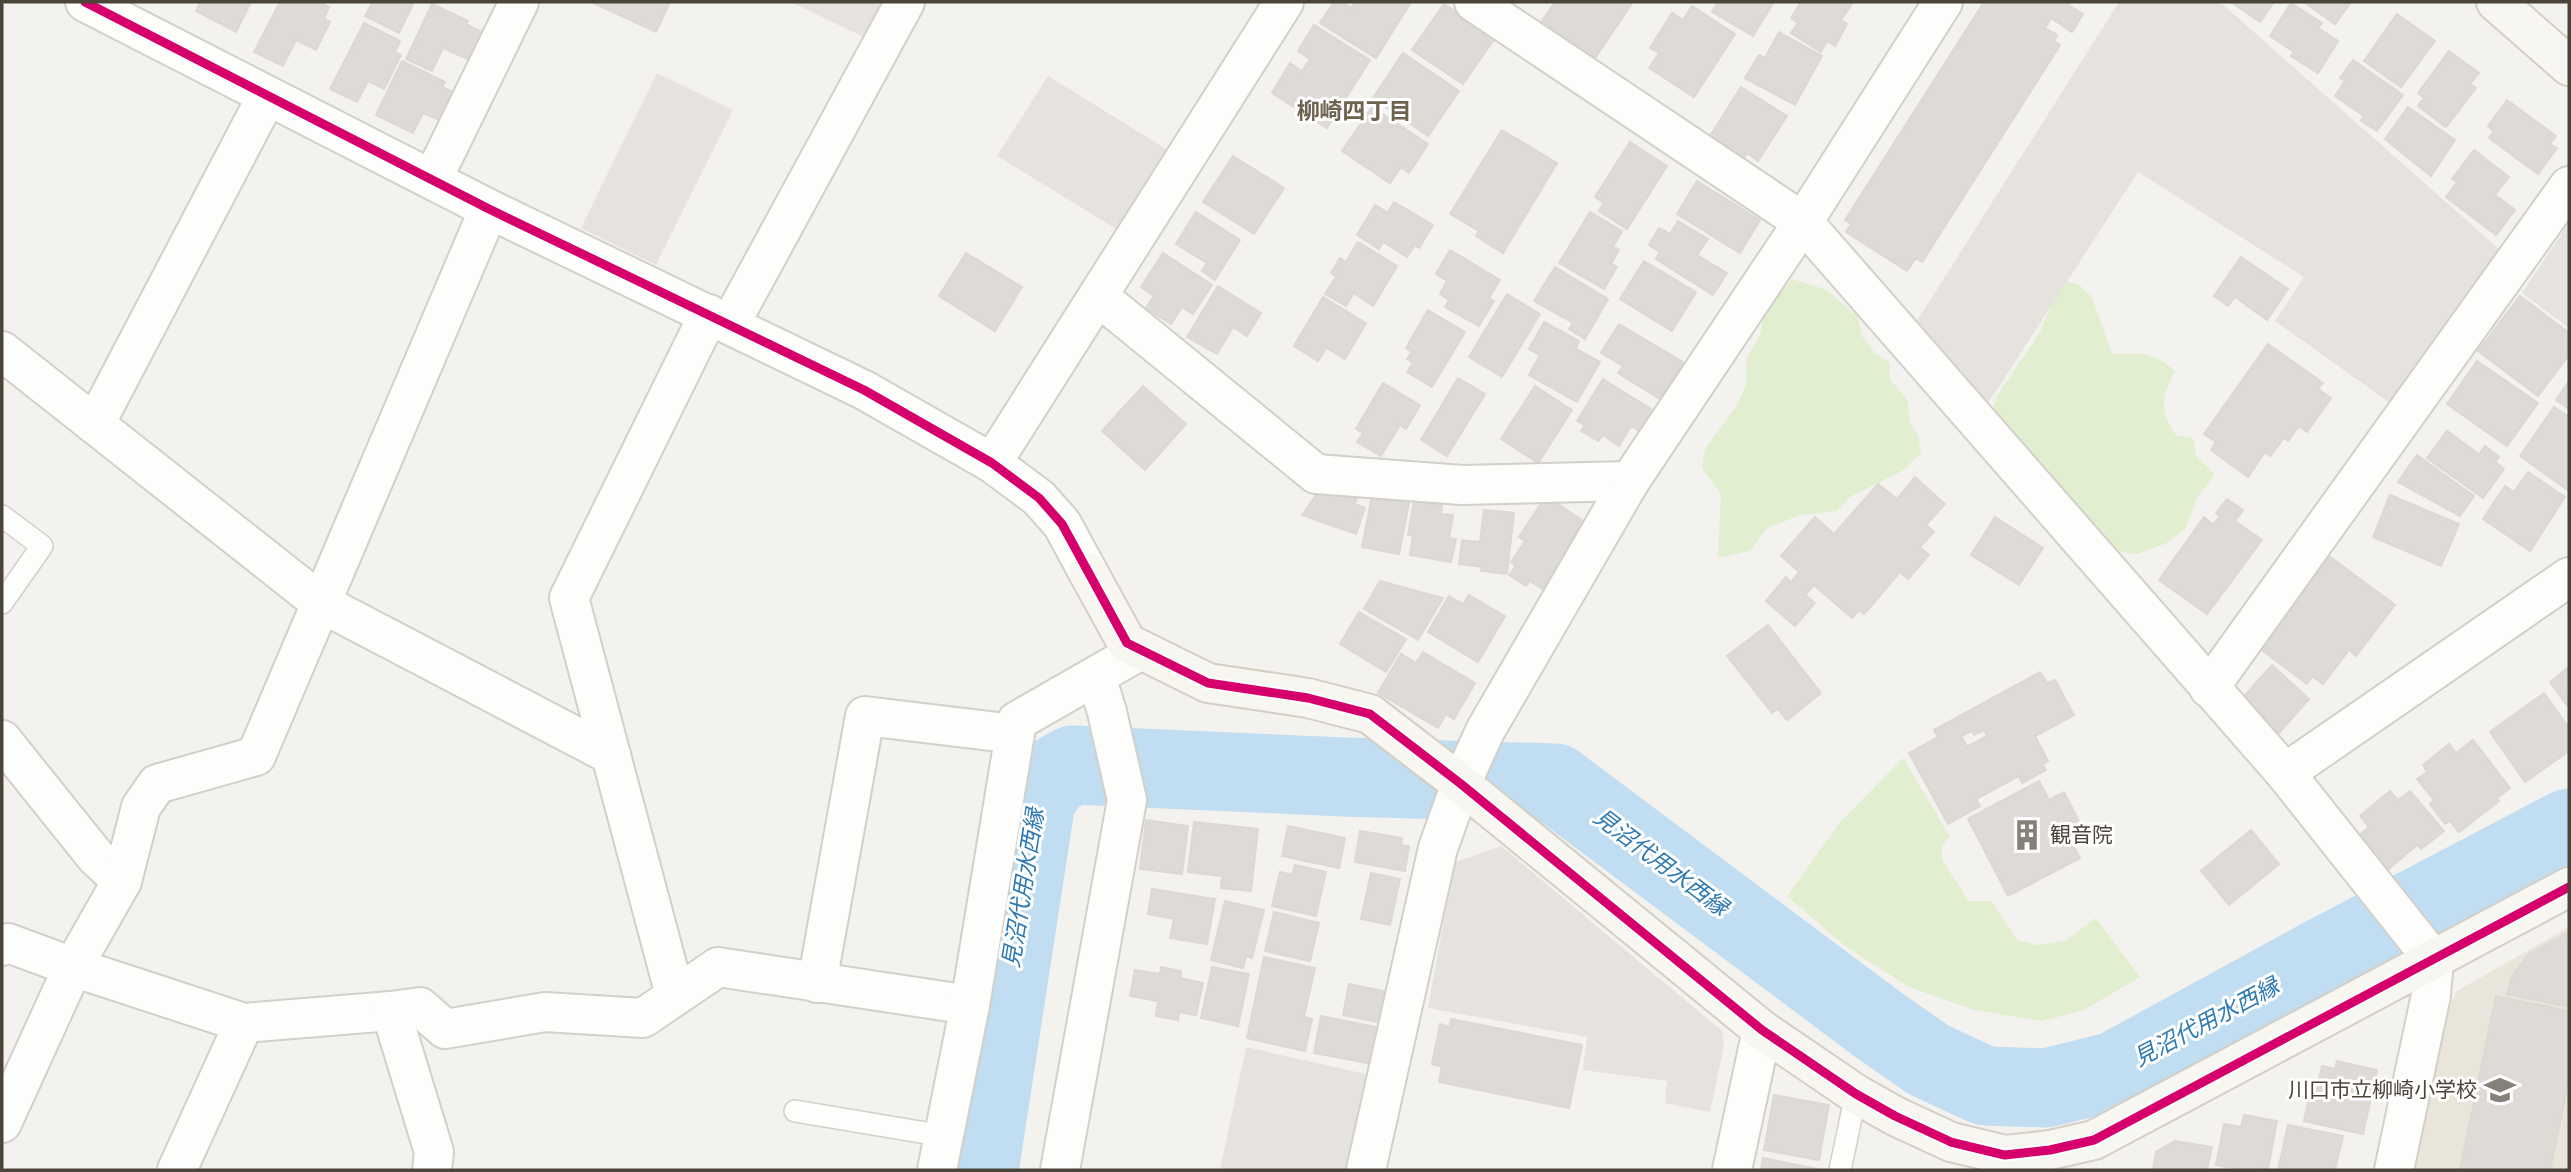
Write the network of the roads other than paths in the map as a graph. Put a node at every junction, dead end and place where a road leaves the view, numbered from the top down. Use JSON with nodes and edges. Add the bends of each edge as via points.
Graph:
{"nodes":[{"id":1,"x":85,"y":2,"type":"edge"},
{"id":2,"x":519,"y":2,"type":"edge"},
{"id":3,"x":905,"y":2,"type":"edge"},
{"id":4,"x":1284,"y":2,"type":"edge"},
{"id":5,"x":1474,"y":2,"type":"edge"},
{"id":6,"x":1943,"y":2,"type":"edge"},
{"id":7,"x":2496,"y":2,"type":"edge"},
{"id":8,"x":2569,"y":66,"type":"edge"},
{"id":9,"x":267,"y":96,"type":"junction"},
{"id":10,"x":433,"y":178,"type":"junction"},
{"id":11,"x":2569,"y":186,"type":"edge"},
{"id":12,"x":489,"y":209,"type":"junction"},
{"id":13,"x":1803,"y":222,"type":"junction"},
{"id":14,"x":1099,"y":297,"type":"junction"},
{"id":15,"x":720,"y":319,"type":"junction"},
{"id":16,"x":2,"y":351,"type":"edge"},
{"id":17,"x":95,"y":425,"type":"junction"},
{"id":18,"x":992,"y":463,"type":"junction"},
{"id":19,"x":1630,"y":481,"type":"junction"},
{"id":20,"x":2,"y":516,"type":"edge"},
{"id":21,"x":2569,"y":576,"type":"edge"},
{"id":22,"x":2,"y":603,"type":"edge"},
{"id":23,"x":321,"y":603,"type":"junction"},
{"id":24,"x":1141,"y":650,"type":"junction"},
{"id":25,"x":2209,"y":688,"type":"junction"},
{"id":26,"x":1101,"y":694,"type":"junction"},
{"id":27,"x":1015,"y":734,"type":"junction"},
{"id":28,"x":2,"y":740,"type":"edge"},
{"id":29,"x":611,"y":755,"type":"junction"},
{"id":30,"x":2285,"y":773,"type":"junction"},
{"id":31,"x":1461,"y":784,"type":"junction"},
{"id":32,"x":122,"y":881,"type":"junction"},
{"id":33,"x":2569,"y":887,"type":"edge"},
{"id":34,"x":2,"y":946,"type":"edge"},
{"id":35,"x":2429,"y":954,"type":"junction"},
{"id":36,"x":73,"y":967,"type":"junction"},
{"id":37,"x":817,"y":983,"type":"junction"},
{"id":38,"x":675,"y":995,"type":"junction"},
{"id":39,"x":970,"y":1005,"type":"junction"},
{"id":40,"x":391,"y":1011,"type":"junction"},
{"id":41,"x":244,"y":1023,"type":"junction"},
{"id":42,"x":1762,"y":1030,"type":"junction"},
{"id":43,"x":1856,"y":1094,"type":"junction"},
{"id":44,"x":795,"y":1111,"type":"dead end"},
{"id":45,"x":2,"y":1123,"type":"edge"},
{"id":46,"x":941,"y":1153,"type":"edge"},
{"id":47,"x":2048,"y":1160,"type":"edge"},
{"id":48,"x":177,"y":1170,"type":"edge"},
{"id":49,"x":432,"y":1170,"type":"edge"},
{"id":50,"x":1060,"y":1170,"type":"edge"},
{"id":51,"x":1366,"y":1170,"type":"edge"},
{"id":52,"x":1732,"y":1170,"type":"edge"},
{"id":53,"x":1840,"y":1170,"type":"edge"},
{"id":54,"x":2394,"y":1170,"type":"edge"}],
"edges":[{"from":1,"to":9,"type":"street"},
{"from":2,"to":10,"type":"street"},
{"from":3,"to":15,"type":"street"},
{"from":4,"to":14,"type":"street"},
{"from":5,"to":13,"type":"street"},
{"from":6,"to":13,"type":"street"},
{"from":7,"to":8,"type":"street"},
{"from":9,"to":10,"type":"street"},
{"from":9,"to":17,"type":"street"},
{"from":10,"to":12,"type":"street"},
{"from":11,"to":25,"type":"street"},
{"from":12,"to":15,"type":"street"},
{"from":12,"to":23,"type":"street"},
{"from":13,"to":19,"type":"street"},
{"from":13,"to":25,"type":"street"},
{"from":14,"to":18,"type":"street"},
{"from":14,"to":19,"type":"street","via":[[1316,474],[1462,485]]},
{"from":15,"to":18,"type":"street","via":[[864,390]]},
{"from":15,"to":29,"type":"street","via":[[569,598]]},
{"from":16,"to":17,"type":"street"},
{"from":17,"to":23,"type":"street"},
{"from":18,"to":24,"type":"street","via":[[1040,498],[1062,524],[1127,643]]},
{"from":19,"to":31,"type":"street","via":[[1485,731]]},
{"from":20,"to":22,"type":"lane","via":[[42,545]]},
{"from":21,"to":30,"type":"street"},
{"from":23,"to":29,"type":"street"},
{"from":23,"to":32,"type":"street","via":[[256,756],[157,784],[141,807]]},
{"from":24,"to":26,"type":"street"},
{"from":24,"to":31,"type":"street","via":[[1208,683],[1308,698],[1370,714]]},
{"from":25,"to":30,"type":"street"},
{"from":26,"to":27,"type":"street","via":[[1017,721]]},
{"from":26,"to":50,"type":"street","via":[[1127,800]]},
{"from":27,"to":37,"type":"street","via":[[865,716]]},
{"from":27,"to":39,"type":"street"},
{"from":28,"to":32,"type":"street","via":[[96,856]]},
{"from":29,"to":38,"type":"street"},
{"from":30,"to":35,"type":"street"},
{"from":31,"to":42,"type":"street"},
{"from":31,"to":51,"type":"street","via":[[1438,848]]},
{"from":32,"to":36,"type":"street"},
{"from":33,"to":35,"type":"street"},
{"from":34,"to":36,"type":"street","via":[[8,943]]},
{"from":35,"to":47,"type":"street","via":[[2094,1140]]},
{"from":35,"to":54,"type":"street","via":[[2431,995]]},
{"from":36,"to":41,"type":"street"},
{"from":36,"to":45,"type":"street"},
{"from":37,"to":38,"type":"street","via":[[718,967]]},
{"from":37,"to":39,"type":"street"},
{"from":38,"to":40,"type":"street","via":[[643,1018],[545,1012],[445,1029],[420,1007]]},
{"from":39,"to":46,"type":"street"},
{"from":40,"to":41,"type":"street"},
{"from":40,"to":49,"type":"street","via":[[434,1152]]},
{"from":41,"to":48,"type":"street"},
{"from":42,"to":43,"type":"street"},
{"from":42,"to":52,"type":"street"},
{"from":43,"to":47,"type":"street","via":[[1951,1142]]},
{"from":43,"to":53,"type":"lane"},
{"from":44,"to":46,"type":"lane"}]}
